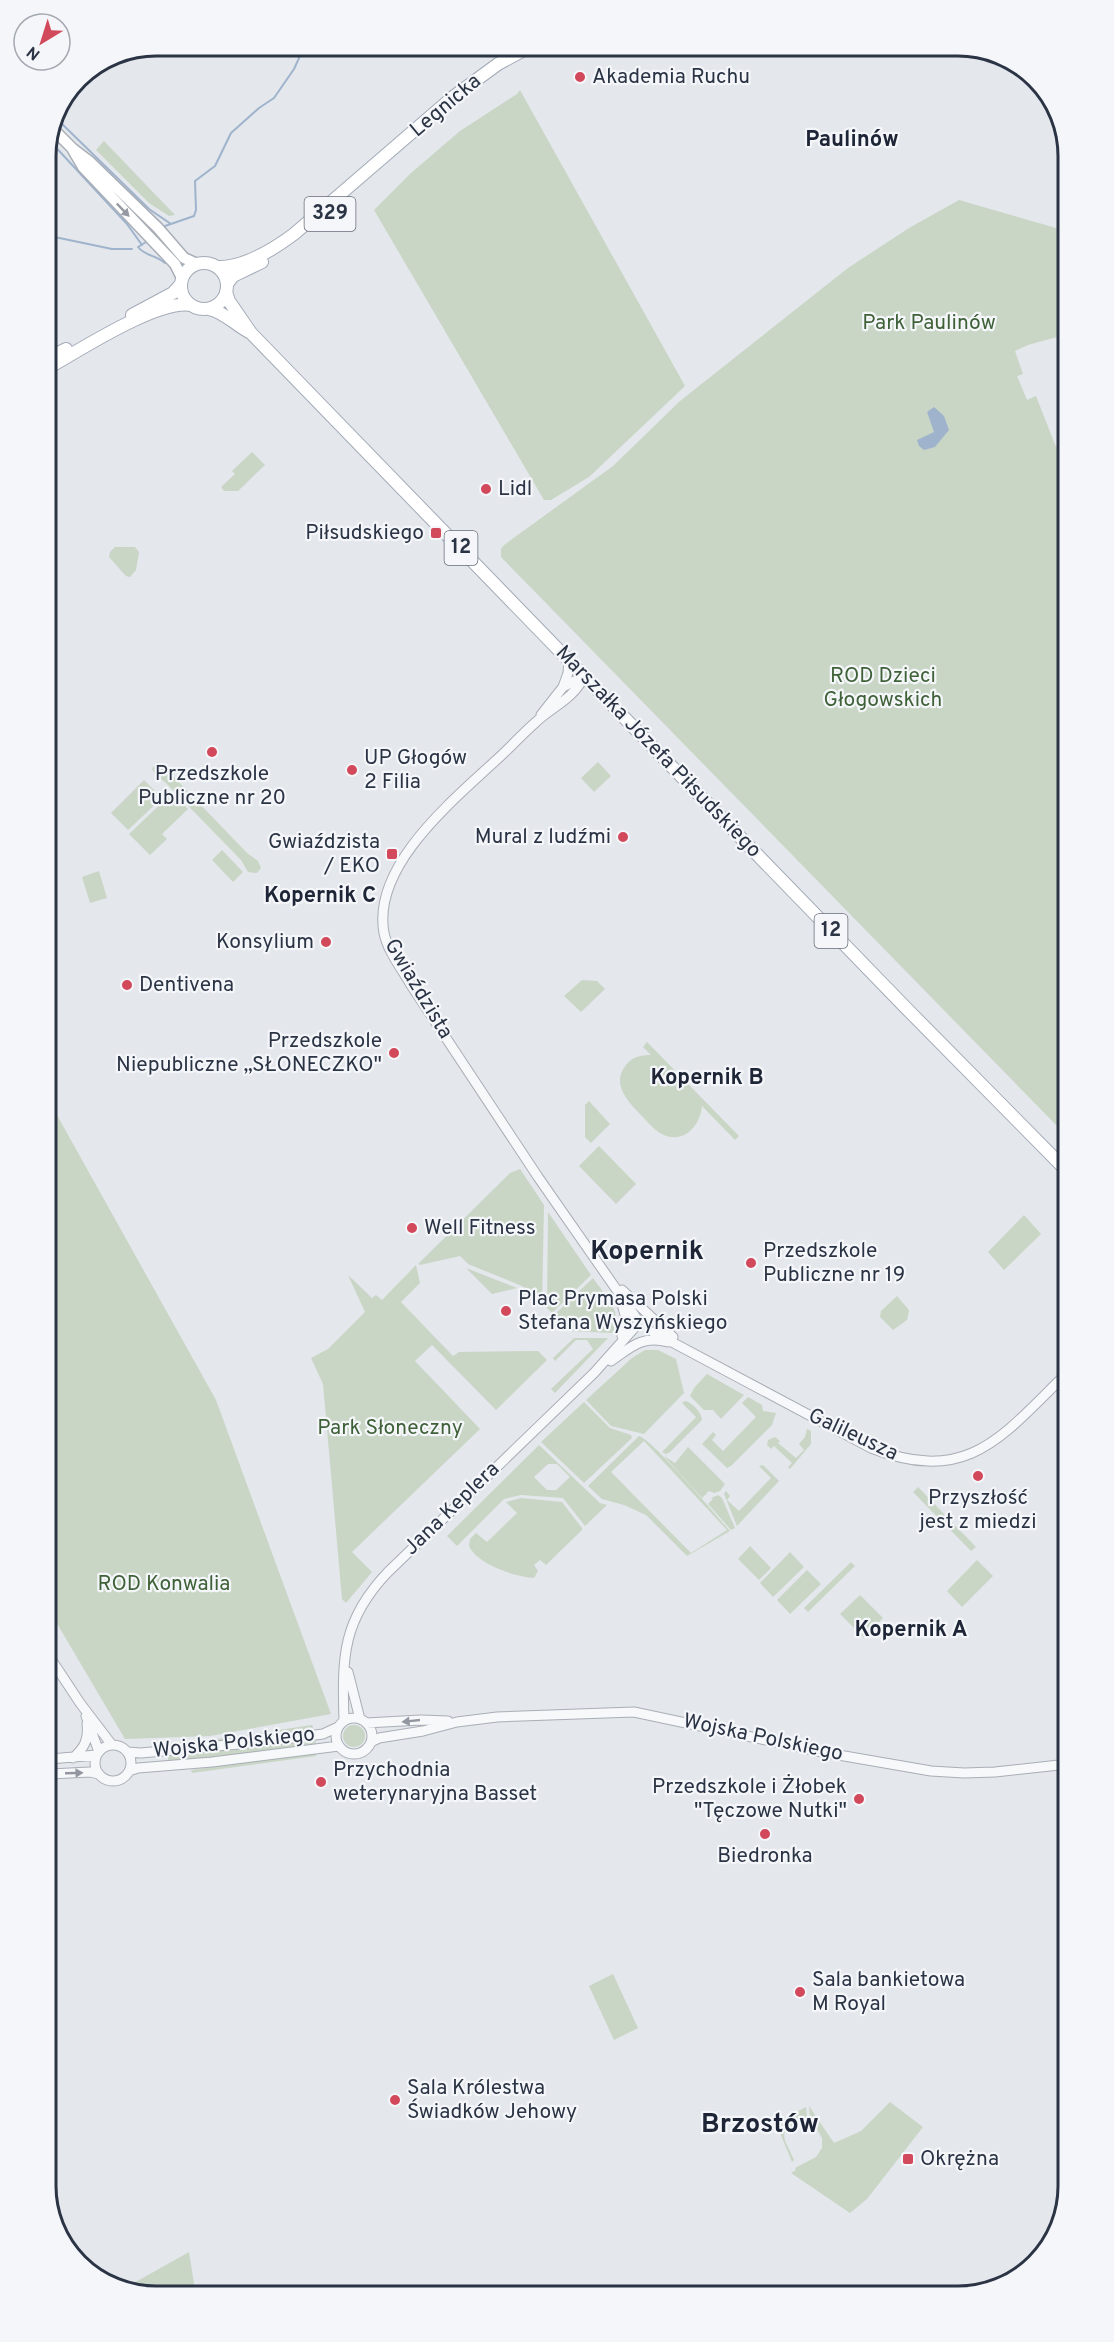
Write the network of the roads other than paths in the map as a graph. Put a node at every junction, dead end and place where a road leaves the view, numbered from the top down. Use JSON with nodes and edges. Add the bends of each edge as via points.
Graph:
{"nodes":[{"id":1,"x":513,"y":56,"type":"edge"},
{"id":2,"x":58,"y":134,"type":"edge"},
{"id":3,"x":73,"y":149,"type":"junction"},
{"id":4,"x":365,"y":175,"type":"junction"},
{"id":5,"x":197,"y":264,"type":"junction"},
{"id":6,"x":218,"y":267,"type":"junction"},
{"id":7,"x":182,"y":281,"type":"junction"},
{"id":8,"x":227,"y":288,"type":"junction"},
{"id":9,"x":191,"y":305,"type":"junction"},
{"id":10,"x":209,"y":309,"type":"junction"},
{"id":11,"x":251,"y":333,"type":"junction"},
{"id":12,"x":56,"y":354,"type":"edge"},
{"id":13,"x":56,"y":363,"type":"edge"},
{"id":14,"x":569,"y":660,"type":"junction"},
{"id":15,"x":584,"y":676,"type":"junction"},
{"id":16,"x":563,"y":687,"type":"junction"},
{"id":17,"x":600,"y":693,"type":"junction"},
{"id":18,"x":574,"y":694,"type":"junction"},
{"id":19,"x":538,"y":720,"type":"junction"},
{"id":20,"x":1058,"y":1160,"type":"edge"},
{"id":21,"x":603,"y":1270,"type":"junction"},
{"id":22,"x":614,"y":1287,"type":"junction"},
{"id":23,"x":647,"y":1314,"type":"junction"},
{"id":24,"x":638,"y":1326,"type":"junction"},
{"id":25,"x":654,"y":1327,"type":"junction"},
{"id":26,"x":681,"y":1346,"type":"junction"},
{"id":27,"x":694,"y":1353,"type":"junction"},
{"id":28,"x":607,"y":1362,"type":"junction"},
{"id":29,"x":1058,"y":1382,"type":"edge"},
{"id":30,"x":346,"y":1665,"type":"junction"},
{"id":31,"x":56,"y":1667,"type":"edge"},
{"id":32,"x":80,"y":1703,"type":"junction"},
{"id":33,"x":86,"y":1716,"type":"junction"},
{"id":34,"x":363,"y":1721,"type":"junction"},
{"id":35,"x":457,"y":1722,"type":"junction"},
{"id":36,"x":341,"y":1724,"type":"junction"},
{"id":37,"x":371,"y":1742,"type":"junction"},
{"id":38,"x":112,"y":1745,"type":"junction"},
{"id":39,"x":339,"y":1746,"type":"junction"},
{"id":40,"x":127,"y":1752,"type":"junction"},
{"id":41,"x":98,"y":1753,"type":"junction"},
{"id":42,"x":72,"y":1758,"type":"junction"},
{"id":43,"x":56,"y":1759,"type":"edge"},
{"id":44,"x":1058,"y":1765,"type":"edge"},
{"id":45,"x":129,"y":1771,"type":"junction"},
{"id":46,"x":56,"y":1774,"type":"edge"},
{"id":47,"x":99,"y":1774,"type":"junction"}],
"edges":[{"from":1,"to":4,"type":"main road","name":"Legnicka","number":"329","via":[[453,97]]},
{"from":2,"to":3,"type":"main road"},
{"from":3,"to":5,"type":"main road","via":[[158,228],[184,258]]},
{"from":3,"to":7,"type":"main road","one_way":true,"via":[[83,167],[174,263]]},
{"from":4,"to":6,"type":"main road","name":"Legnicka","number":"329","via":[[287,240],[228,267]]},
{"from":4,"to":8,"type":"main road","name":"Legnicka","number":"329","via":[[339,207],[296,242],[236,275]]},
{"from":5,"to":6,"type":"main road"},
{"from":5,"to":7,"type":"main road"},
{"from":6,"to":8,"type":"main road","number":"12"},
{"from":7,"to":9,"type":"main road","via":[[183,296]]},
{"from":7,"to":12,"type":"main road","via":[[169,296]]},
{"from":8,"to":10,"type":"main road","via":[[222,301]]},
{"from":8,"to":11,"type":"main road","name":"Marszałka Józefa Piłsudskiego","number":"12","via":[[229,301]]},
{"from":9,"to":10,"type":"main road","number":"12"},
{"from":9,"to":13,"type":"main road","number":"12","via":[[176,305],[133,321]]},
{"from":10,"to":11,"type":"main road","name":"Marszałka Józefa Piłsudskiego","number":"12"},
{"from":11,"to":14,"type":"main road","name":"Marszałka Józefa Piłsudskiego","number":"12"},
{"from":14,"to":15,"type":"main road","name":"Marszałka Józefa Piłsudskiego","number":"12"},
{"from":14,"to":16,"type":"street"},
{"from":15,"to":16,"type":"street","name":"Gwiaździsta"},
{"from":15,"to":17,"type":"main road","name":"Marszałka Józefa Piłsudskiego","number":"12"},
{"from":15,"to":18,"type":"street","name":"Gwiaździsta"},
{"from":16,"to":19,"type":"street","name":"Gwiaździsta"},
{"from":17,"to":18,"type":"street"},
{"from":17,"to":20,"type":"main road","name":"Marszałka Józefa Piłsudskiego","number":"12"},
{"from":18,"to":19,"type":"street","name":"Gwiaździsta"},
{"from":19,"to":21,"type":"street","name":"Gwiaździsta","via":[[431,823],[405,856],[388,892],[384,932],[411,985]]},
{"from":21,"to":22,"type":"street","name":"Gwiaździsta"},
{"from":21,"to":23,"type":"street","name":"Gwiaździsta"},
{"from":22,"to":24,"type":"street","name":"Gwiaździsta"},
{"from":22,"to":28,"type":"street","name":"Jana Keplera","via":[[627,1317],[626,1327]]},
{"from":23,"to":24,"type":"street","via":[[639,1316]]},
{"from":23,"to":25,"type":"street","via":[[651,1315]]},
{"from":24,"to":25,"type":"street","via":[[647,1334]]},
{"from":24,"to":28,"type":"street","name":"Jana Keplera"},
{"from":25,"to":26,"type":"street","name":"Galileusza"},
{"from":25,"to":27,"type":"street","name":"Galileusza"},
{"from":26,"to":27,"type":"street","name":"Galileusza"},
{"from":26,"to":28,"type":"street","name":"Jana Keplera","via":[[649,1339]]},
{"from":27,"to":29,"type":"street","name":"Galileusza","via":[[871,1448],[919,1462],[960,1458],[979,1450],[1001,1436]]},
{"from":28,"to":30,"type":"street","name":"Jana Keplera","via":[[375,1585],[352,1623]]},
{"from":30,"to":34,"type":"street","name":"Jana Keplera"},
{"from":30,"to":36,"type":"street","name":"Jana Keplera"},
{"from":31,"to":32,"type":"street"},
{"from":32,"to":33,"type":"street"},
{"from":32,"to":38,"type":"street"},
{"from":33,"to":41,"type":"street"},
{"from":33,"to":42,"type":"street","via":[[88,1739]]},
{"from":35,"to":34,"type":"street","name":"Wojska Polskiego","one_way":true},
{"from":34,"to":36,"type":"street","via":[[352,1718]]},
{"from":34,"to":37,"type":"street","via":[[372,1732]]},
{"from":35,"to":37,"type":"street","name":"Wojska Polskiego"},
{"from":35,"to":44,"type":"street","name":"Wojska Polskiego","via":[[634,1712],[936,1772],[995,1772]]},
{"from":36,"to":39,"type":"street","via":[[336,1736]]},
{"from":36,"to":40,"type":"street","name":"Wojska Polskiego","via":[[323,1734],[250,1744]]},
{"from":37,"to":39,"type":"street","via":[[366,1750],[355,1754]]},
{"from":38,"to":40,"type":"street"},
{"from":38,"to":41,"type":"street"},
{"from":39,"to":45,"type":"street","name":"Wojska Polskiego"},
{"from":40,"to":45,"type":"street","via":[[131,1761]]},
{"from":41,"to":42,"type":"street"},
{"from":41,"to":47,"type":"street","via":[[95,1765]]},
{"from":42,"to":43,"type":"street"},
{"from":45,"to":47,"type":"street","via":[[123,1779],[115,1781]]},
{"from":46,"to":47,"type":"street","one_way":true}]}
